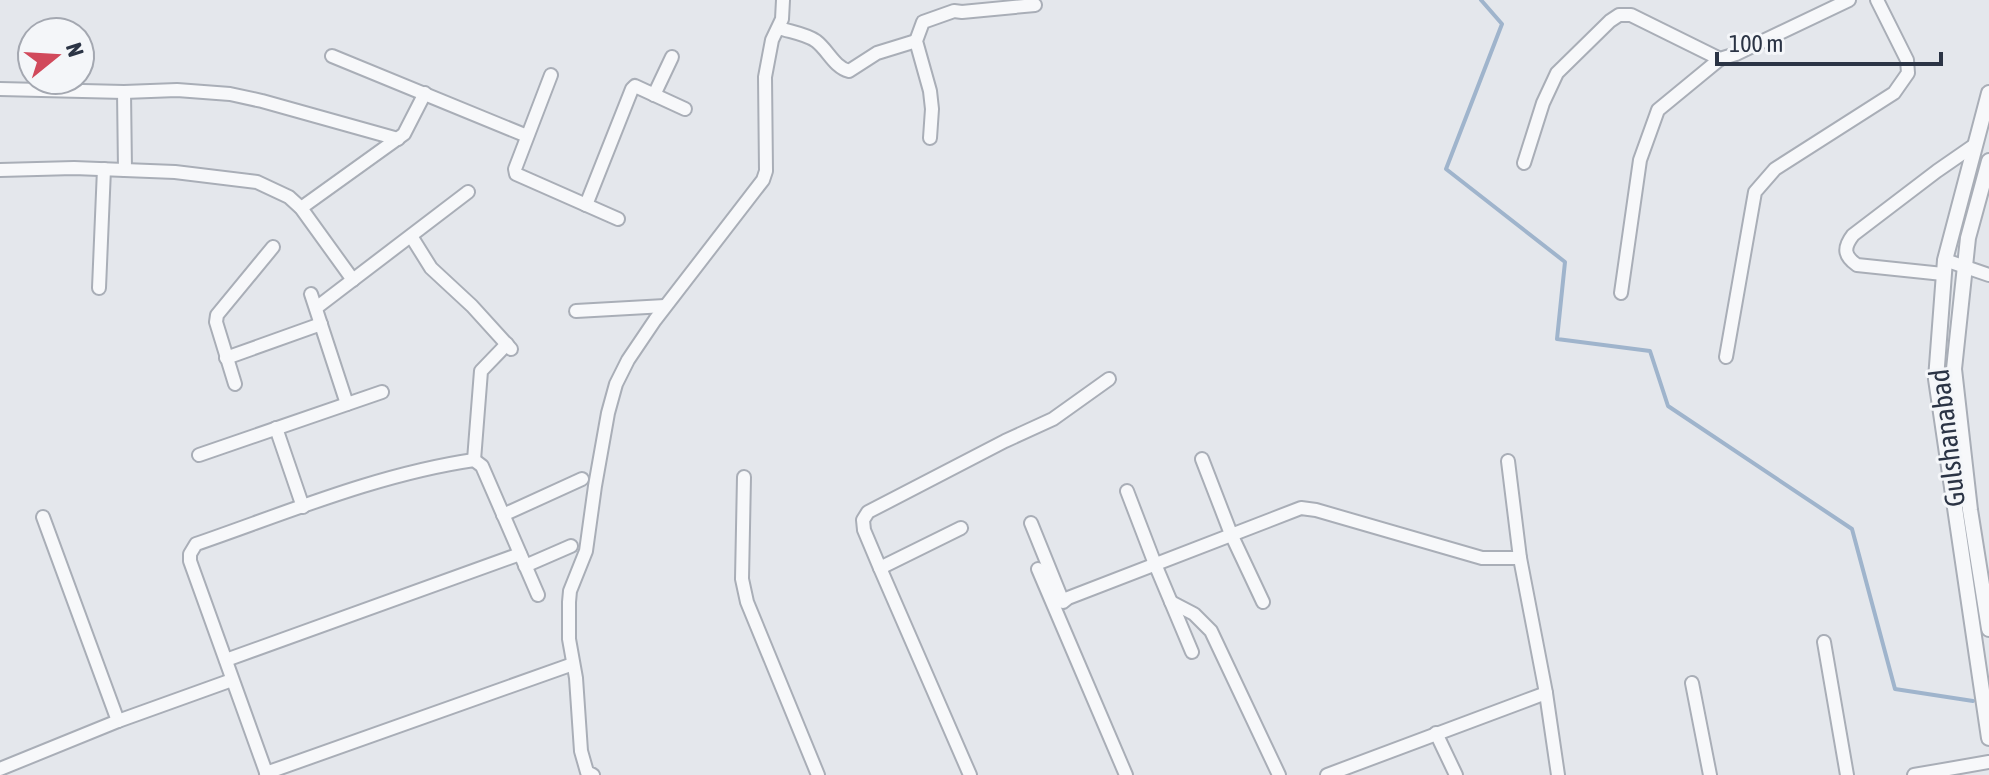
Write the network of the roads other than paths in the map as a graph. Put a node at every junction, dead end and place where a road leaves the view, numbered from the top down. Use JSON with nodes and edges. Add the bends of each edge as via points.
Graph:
{"nodes":[{"id":1,"x":783,"y":0,"type":"edge"},
{"id":2,"x":1849,"y":0,"type":"edge"},
{"id":3,"x":1877,"y":0,"type":"edge"},
{"id":4,"x":1035,"y":5,"type":"dead end"},
{"id":5,"x":953,"y":6,"type":"edge"},
{"id":6,"x":779,"y":28,"type":"junction"},
{"id":7,"x":916,"y":41,"type":"junction"},
{"id":8,"x":332,"y":56,"type":"dead end"},
{"id":9,"x":672,"y":57,"type":"dead end"},
{"id":10,"x":1720,"y":59,"type":"junction"},
{"id":11,"x":551,"y":75,"type":"dead end"},
{"id":12,"x":0,"y":89,"type":"edge"},
{"id":13,"x":124,"y":92,"type":"junction"},
{"id":14,"x":425,"y":93,"type":"junction"},
{"id":15,"x":1989,"y":93,"type":"edge"},
{"id":16,"x":654,"y":95,"type":"junction"},
{"id":17,"x":685,"y":109,"type":"dead end"},
{"id":18,"x":527,"y":136,"type":"junction"},
{"id":19,"x":930,"y":138,"type":"dead end"},
{"id":20,"x":398,"y":139,"type":"junction"},
{"id":21,"x":1976,"y":144,"type":"junction"},
{"id":22,"x":1989,"y":161,"type":"edge"},
{"id":23,"x":1524,"y":163,"type":"dead end"},
{"id":24,"x":104,"y":169,"type":"junction"},
{"id":25,"x":0,"y":170,"type":"edge"},
{"id":26,"x":125,"y":170,"type":"junction"},
{"id":27,"x":468,"y":192,"type":"dead end"},
{"id":28,"x":586,"y":205,"type":"junction"},
{"id":29,"x":301,"y":208,"type":"junction"},
{"id":30,"x":618,"y":219,"type":"dead end"},
{"id":31,"x":411,"y":236,"type":"junction"},
{"id":32,"x":273,"y":247,"type":"dead end"},
{"id":33,"x":1965,"y":265,"type":"junction"},
{"id":34,"x":1944,"y":267,"type":"junction"},
{"id":35,"x":1989,"y":275,"type":"edge"},
{"id":36,"x":353,"y":280,"type":"junction"},
{"id":37,"x":99,"y":288,"type":"dead end"},
{"id":38,"x":1621,"y":293,"type":"dead end"},
{"id":39,"x":311,"y":294,"type":"dead end"},
{"id":40,"x":665,"y":306,"type":"junction"},
{"id":41,"x":316,"y":308,"type":"junction"},
{"id":42,"x":576,"y":311,"type":"dead end"},
{"id":43,"x":321,"y":324,"type":"junction"},
{"id":44,"x":1726,"y":357,"type":"dead end"},
{"id":45,"x":226,"y":358,"type":"junction"},
{"id":46,"x":1109,"y":379,"type":"dead end"},
{"id":47,"x":235,"y":384,"type":"dead end"},
{"id":48,"x":382,"y":392,"type":"dead end"},
{"id":49,"x":347,"y":404,"type":"junction"},
{"id":50,"x":276,"y":428,"type":"junction"},
{"id":51,"x":199,"y":455,"type":"dead end"},
{"id":52,"x":1202,"y":459,"type":"dead end"},
{"id":53,"x":474,"y":460,"type":"junction"},
{"id":54,"x":1508,"y":461,"type":"dead end"},
{"id":55,"x":744,"y":477,"type":"dead end"},
{"id":56,"x":582,"y":479,"type":"dead end"},
{"id":57,"x":1127,"y":491,"type":"dead end"},
{"id":58,"x":303,"y":507,"type":"junction"},
{"id":59,"x":503,"y":515,"type":"junction"},
{"id":60,"x":43,"y":517,"type":"dead end"},
{"id":61,"x":1031,"y":523,"type":"dead end"},
{"id":62,"x":961,"y":528,"type":"dead end"},
{"id":63,"x":1231,"y":534,"type":"junction"},
{"id":64,"x":571,"y":546,"type":"dead end"},
{"id":65,"x":1520,"y":558,"type":"junction"},
{"id":66,"x":523,"y":560,"type":"junction"},
{"id":67,"x":1155,"y":564,"type":"junction"},
{"id":68,"x":880,"y":568,"type":"junction"},
{"id":69,"x":1038,"y":569,"type":"dead end"},
{"id":70,"x":538,"y":595,"type":"dead end"},
{"id":71,"x":1063,"y":602,"type":"junction"},
{"id":72,"x":1171,"y":602,"type":"junction"},
{"id":73,"x":1263,"y":602,"type":"dead end"},
{"id":74,"x":1060,"y":623,"type":"junction"},
{"id":75,"x":1989,"y":629,"type":"edge"},
{"id":76,"x":1824,"y":642,"type":"dead end"},
{"id":77,"x":1192,"y":652,"type":"dead end"},
{"id":78,"x":226,"y":660,"type":"junction"},
{"id":79,"x":573,"y":664,"type":"junction"},
{"id":80,"x":232,"y":680,"type":"junction"},
{"id":81,"x":1692,"y":683,"type":"dead end"},
{"id":82,"x":1546,"y":693,"type":"junction"},
{"id":83,"x":118,"y":721,"type":"junction"},
{"id":84,"x":1436,"y":733,"type":"junction"},
{"id":85,"x":1989,"y":738,"type":"edge"},
{"id":86,"x":1989,"y":762,"type":"edge"},
{"id":87,"x":1,"y":767,"type":"edge"},
{"id":88,"x":266,"y":774,"type":"edge"},
{"id":89,"x":593,"y":775,"type":"edge"},
{"id":90,"x":818,"y":775,"type":"edge"},
{"id":91,"x":970,"y":775,"type":"edge"},
{"id":92,"x":1126,"y":775,"type":"edge"},
{"id":93,"x":1279,"y":775,"type":"edge"},
{"id":94,"x":1327,"y":775,"type":"edge"},
{"id":95,"x":1456,"y":775,"type":"edge"},
{"id":96,"x":1558,"y":775,"type":"edge"},
{"id":97,"x":1710,"y":775,"type":"edge"},
{"id":98,"x":1847,"y":775,"type":"edge"},
{"id":99,"x":1914,"y":775,"type":"edge"}],
"edges":[{"from":1,"to":6,"type":"street"},
{"from":2,"to":10,"type":"street"},
{"from":3,"to":44,"type":"street","via":[[1907,60],[1908,73],[1894,93],[1775,169],[1755,192]]},
{"from":4,"to":5,"type":"street","via":[[962,12]]},
{"from":5,"to":7,"type":"street","via":[[923,22]]},
{"from":6,"to":7,"type":"street","via":[[814,40],[849,71],[877,53]]},
{"from":6,"to":40,"type":"street","via":[[765,77],[763,180]]},
{"from":7,"to":19,"type":"street","via":[[930,91]]},
{"from":8,"to":14,"type":"street"},
{"from":9,"to":16,"type":"street"},
{"from":10,"to":23,"type":"street","via":[[1631,15],[1619,15],[1557,73]]},
{"from":10,"to":38,"type":"street","via":[[1658,110],[1640,160]]},
{"from":11,"to":18,"type":"street"},
{"from":12,"to":13,"type":"street"},
{"from":13,"to":20,"type":"street","via":[[230,94]]},
{"from":13,"to":26,"type":"street"},
{"from":14,"to":18,"type":"street"},
{"from":14,"to":20,"type":"street"},
{"from":15,"to":21,"type":"street","name":"Gulshanabad"},
{"from":16,"to":17,"type":"street"},
{"from":16,"to":28,"type":"street","via":[[632,89]]},
{"from":18,"to":28,"type":"street","via":[[516,174]]},
{"from":20,"to":29,"type":"street"},
{"from":21,"to":34,"type":"street","name":"Gulshanabad"},
{"from":21,"to":34,"type":"street","via":[[1847,243],[1849,260],[1857,265]]},
{"from":22,"to":33,"type":"street","name":"Gulshanabad"},
{"from":24,"to":25,"type":"street"},
{"from":24,"to":26,"type":"street"},
{"from":24,"to":37,"type":"street"},
{"from":26,"to":29,"type":"street","via":[[257,182]]},
{"from":27,"to":31,"type":"street"},
{"from":28,"to":30,"type":"street"},
{"from":29,"to":36,"type":"street"},
{"from":31,"to":36,"type":"street"},
{"from":31,"to":53,"type":"street","via":[[431,268],[509,346],[481,371]]},
{"from":32,"to":45,"type":"street","via":[[217,315]]},
{"from":33,"to":34,"type":"street"},
{"from":33,"to":35,"type":"street"},
{"from":33,"to":75,"type":"street","name":"Gulshanabad","via":[[1954,369]]},
{"from":34,"to":85,"type":"street","name":"Gulshanabad","via":[[1936,379]]},
{"from":36,"to":41,"type":"street"},
{"from":39,"to":41,"type":"street"},
{"from":40,"to":42,"type":"street"},
{"from":40,"to":79,"type":"street","via":[[628,360],[608,413],[586,551],[570,591]]},
{"from":41,"to":43,"type":"street"},
{"from":43,"to":45,"type":"street"},
{"from":43,"to":49,"type":"street"},
{"from":45,"to":47,"type":"street"},
{"from":46,"to":68,"type":"street","via":[[1053,419],[868,512],[864,530]]},
{"from":48,"to":49,"type":"street"},
{"from":49,"to":50,"type":"street"},
{"from":50,"to":51,"type":"street"},
{"from":50,"to":58,"type":"street"},
{"from":52,"to":63,"type":"street"},
{"from":53,"to":58,"type":"street","via":[[378,481]]},
{"from":53,"to":59,"type":"street","via":[[482,466]]},
{"from":54,"to":65,"type":"street"},
{"from":55,"to":90,"type":"street","via":[[742,579],[747,602]]},
{"from":56,"to":59,"type":"street"},
{"from":57,"to":67,"type":"street"},
{"from":58,"to":78,"type":"street","via":[[196,544],[190,554]]},
{"from":59,"to":66,"type":"street"},
{"from":60,"to":83,"type":"street"},
{"from":61,"to":71,"type":"street"},
{"from":62,"to":68,"type":"street"},
{"from":63,"to":65,"type":"street","via":[[1301,508],[1482,558]]},
{"from":63,"to":67,"type":"street"},
{"from":63,"to":73,"type":"street"},
{"from":64,"to":66,"type":"street"},
{"from":65,"to":82,"type":"street"},
{"from":66,"to":70,"type":"street"},
{"from":66,"to":78,"type":"street"},
{"from":67,"to":71,"type":"street"},
{"from":67,"to":72,"type":"street"},
{"from":68,"to":91,"type":"street"},
{"from":69,"to":74,"type":"street"},
{"from":71,"to":74,"type":"street"},
{"from":72,"to":77,"type":"street"},
{"from":72,"to":93,"type":"street","via":[[1211,631]]},
{"from":74,"to":92,"type":"street"},
{"from":76,"to":98,"type":"street"},
{"from":78,"to":80,"type":"street"},
{"from":79,"to":88,"type":"street"},
{"from":79,"to":89,"type":"street","via":[[581,751],[587,772]]},
{"from":80,"to":83,"type":"street"},
{"from":80,"to":88,"type":"street"},
{"from":81,"to":97,"type":"street"},
{"from":82,"to":84,"type":"street"},
{"from":82,"to":96,"type":"street"},
{"from":83,"to":87,"type":"street"},
{"from":84,"to":94,"type":"street"},
{"from":84,"to":95,"type":"street"},
{"from":86,"to":99,"type":"street"}]}
